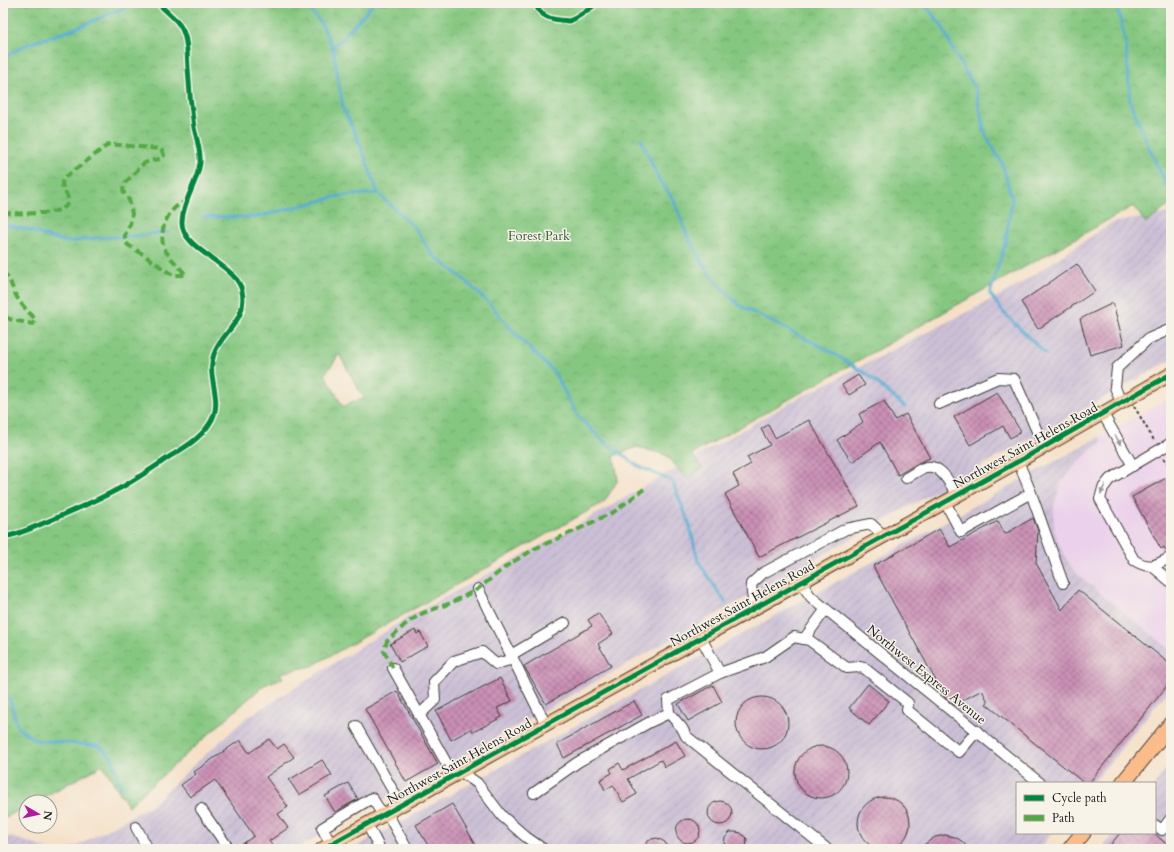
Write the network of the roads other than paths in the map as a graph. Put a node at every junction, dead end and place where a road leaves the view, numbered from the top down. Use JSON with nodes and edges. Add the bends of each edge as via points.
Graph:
{"nodes":[{"id":1,"x":1171,"y":329,"type":"edge"},
{"id":2,"x":1171,"y":374,"type":"edge"},
{"id":3,"x":1126,"y":401,"type":"junction"},
{"id":4,"x":939,"y":404,"type":"dead end"},
{"id":5,"x":1103,"y":414,"type":"junction"},
{"id":6,"x":1171,"y":444,"type":"edge"},
{"id":7,"x":1044,"y":447,"type":"junction"},
{"id":8,"x":1018,"y":461,"type":"junction"},
{"id":9,"x":1133,"y":466,"type":"junction"},
{"id":10,"x":906,"y":478,"type":"dead end"},
{"id":11,"x":1031,"y":493,"type":"junction"},
{"id":12,"x":957,"y":495,"type":"junction"},
{"id":13,"x":945,"y":502,"type":"junction"},
{"id":14,"x":884,"y":536,"type":"junction"},
{"id":15,"x":1171,"y":557,"type":"edge"},
{"id":16,"x":1152,"y":566,"type":"junction"},
{"id":17,"x":1171,"y":582,"type":"edge"},
{"id":18,"x":801,"y":583,"type":"junction"},
{"id":19,"x":1063,"y":583,"type":"dead end"},
{"id":20,"x":478,"y":589,"type":"dead end"},
{"id":21,"x":754,"y":609,"type":"junction"},
{"id":22,"x":826,"y":609,"type":"junction"},
{"id":23,"x":565,"y":622,"type":"dead end"},
{"id":24,"x":701,"y":638,"type":"junction"},
{"id":25,"x":804,"y":639,"type":"junction"},
{"id":26,"x":512,"y":657,"type":"junction"},
{"id":27,"x":393,"y":668,"type":"dead end"},
{"id":28,"x":720,"y":673,"type":"junction"},
{"id":29,"x":669,"y":713,"type":"junction"},
{"id":30,"x":420,"y":715,"type":"junction"},
{"id":31,"x":1171,"y":724,"type":"edge"},
{"id":32,"x":546,"y":725,"type":"junction"},
{"id":33,"x":356,"y":726,"type":"dead end"},
{"id":34,"x":976,"y":731,"type":"junction"},
{"id":35,"x":461,"y":772,"type":"junction"},
{"id":36,"x":1039,"y":782,"type":"edge"},
{"id":37,"x":1124,"y":782,"type":"edge"},
{"id":38,"x":534,"y":793,"type":"dead end"},
{"id":39,"x":401,"y":805,"type":"junction"},
{"id":40,"x":201,"y":808,"type":"dead end"},
{"id":41,"x":385,"y":814,"type":"junction"},
{"id":42,"x":1171,"y":818,"type":"edge"},
{"id":43,"x":367,"y":824,"type":"junction"},
{"id":44,"x":1156,"y":826,"type":"edge"},
{"id":45,"x":136,"y":827,"type":"dead end"},
{"id":46,"x":1082,"y":834,"type":"edge"},
{"id":47,"x":327,"y":846,"type":"edge"},
{"id":48,"x":148,"y":849,"type":"edge"},
{"id":49,"x":229,"y":849,"type":"edge"},
{"id":50,"x":380,"y":849,"type":"edge"},
{"id":51,"x":407,"y":849,"type":"edge"},
{"id":52,"x":543,"y":849,"type":"edge"},
{"id":53,"x":826,"y":849,"type":"edge"},
{"id":54,"x":1070,"y":849,"type":"edge"}],
"edges":[{"from":1,"to":3,"type":"street","via":[[1148,339],[1117,368],[1115,387]]},
{"from":2,"to":3,"type":"main road","name":"Northwest Saint Helens Road"},
{"from":3,"to":5,"type":"main road","name":"Northwest Saint Helens Road"},
{"from":4,"to":7,"type":"street","via":[[998,378],[1014,379]]},
{"from":5,"to":7,"type":"main road","name":"Northwest Saint Helens Road"},
{"from":5,"to":9,"type":"street","one_way":true},
{"from":6,"to":9,"type":"street"},
{"from":7,"to":8,"type":"main road","name":"Northwest Saint Helens Road"},
{"from":8,"to":11,"type":"street"},
{"from":8,"to":12,"type":"main road","name":"Northwest Saint Helens Road"},
{"from":9,"to":16,"type":"street","one_way":true,"via":[[1106,483],[1100,498],[1134,560]]},
{"from":10,"to":12,"type":"street","via":[[924,468],[936,469],[941,472]]},
{"from":11,"to":13,"type":"street","via":[[961,532]]},
{"from":11,"to":19,"type":"street"},
{"from":12,"to":13,"type":"main road","name":"Northwest Saint Helens Road"},
{"from":13,"to":14,"type":"main road","name":"Northwest Saint Helens Road"},
{"from":14,"to":18,"type":"main road","name":"Northwest Saint Helens Road"},
{"from":14,"to":21,"type":"street","via":[[871,524],[846,529],[763,573],[750,584]]},
{"from":15,"to":16,"type":"street"},
{"from":16,"to":17,"type":"street"},
{"from":18,"to":21,"type":"main road","name":"Northwest Saint Helens Road"},
{"from":18,"to":22,"type":"street","name":"Northwest Express Avenue","via":[[811,597]]},
{"from":20,"to":26,"type":"street"},
{"from":21,"to":24,"type":"main road","name":"Northwest Saint Helens Road"},
{"from":22,"to":25,"type":"street"},
{"from":22,"to":34,"type":"street","name":"Northwest Express Avenue"},
{"from":23,"to":26,"type":"street"},
{"from":24,"to":28,"type":"street"},
{"from":24,"to":32,"type":"main road","name":"Northwest Saint Helens Road"},
{"from":25,"to":28,"type":"street","via":[[794,637],[765,657]]},
{"from":25,"to":34,"type":"street","via":[[847,668],[864,668],[908,703],[907,710],[959,752]]},
{"from":26,"to":30,"type":"street","via":[[496,664],[482,652],[454,661],[434,682],[436,700]]},
{"from":26,"to":32,"type":"street"},
{"from":27,"to":30,"type":"street"},
{"from":28,"to":29,"type":"street","via":[[668,700]]},
{"from":29,"to":38,"type":"street","via":[[578,762]]},
{"from":29,"to":53,"type":"street","via":[[686,736]]},
{"from":30,"to":35,"type":"street","via":[[448,766]]},
{"from":31,"to":37,"type":"highway"},
{"from":32,"to":35,"type":"main road","name":"Northwest Saint Helens Road"},
{"from":33,"to":39,"type":"street"},
{"from":34,"to":36,"type":"street","name":"Northwest Express Avenue"},
{"from":35,"to":39,"type":"main road","name":"Northwest Saint Helens Road"},
{"from":35,"to":52,"type":"street","via":[[478,783],[502,816]]},
{"from":39,"to":41,"type":"main road","name":"Northwest Saint Helens Road"},
{"from":40,"to":49,"type":"street"},
{"from":41,"to":43,"type":"main road","name":"Northwest Saint Helens Road"},
{"from":41,"to":47,"type":"street","via":[[372,798],[322,828]]},
{"from":41,"to":51,"type":"street"},
{"from":42,"to":44,"type":"street","via":[[1162,830]]},
{"from":43,"to":47,"type":"main road","name":"Northwest Saint Helens Road"},
{"from":43,"to":50,"type":"street"},
{"from":45,"to":48,"type":"street"},
{"from":46,"to":54,"type":"highway"}]}
